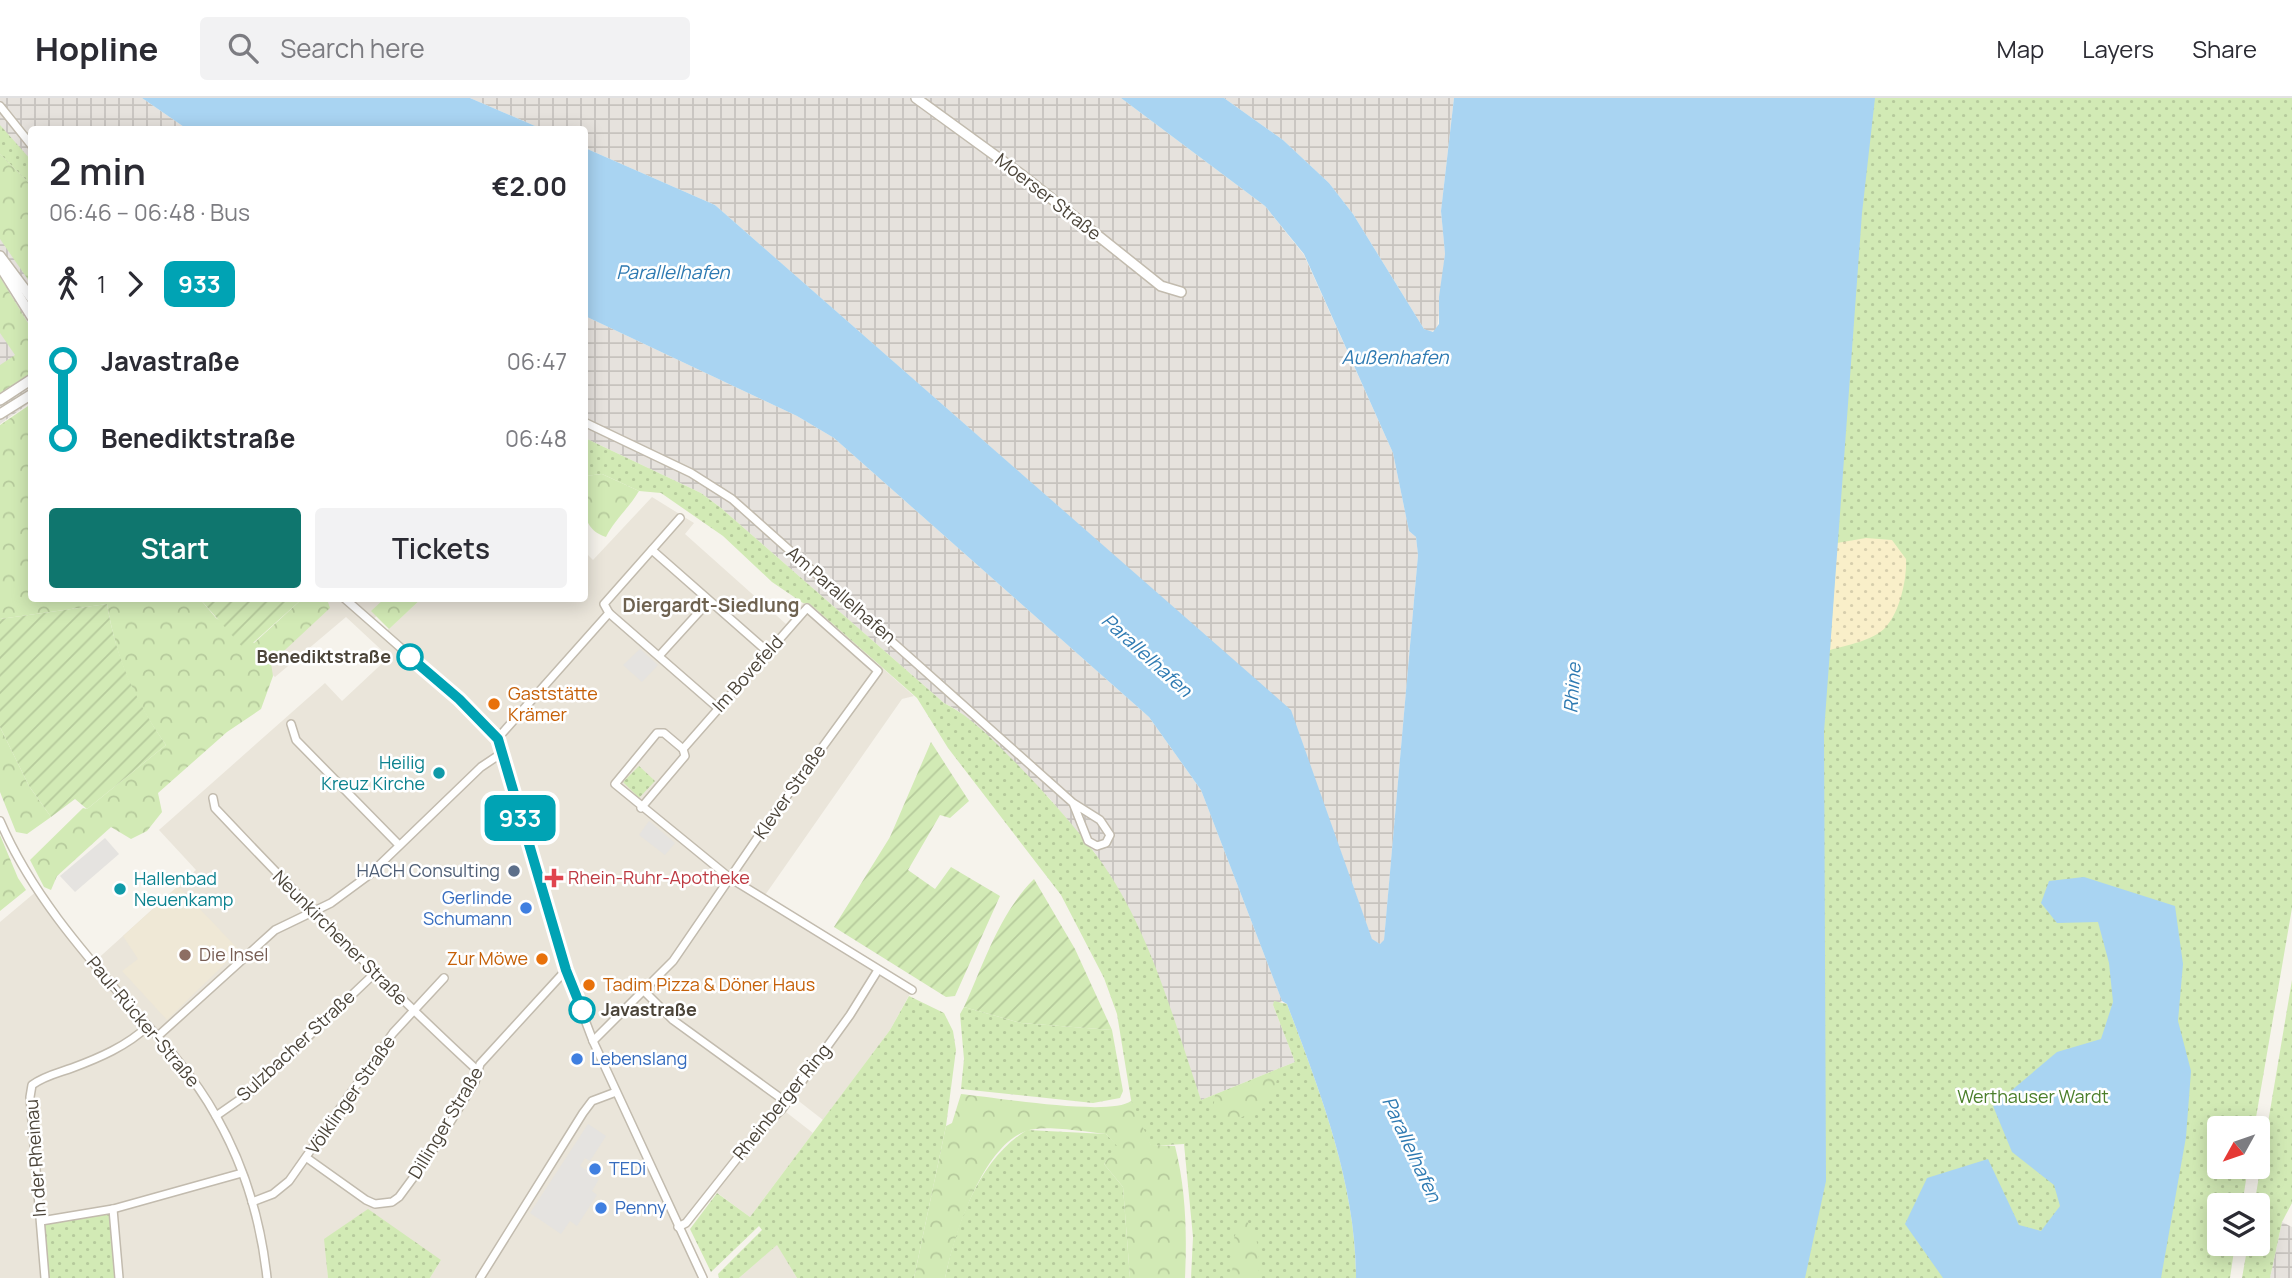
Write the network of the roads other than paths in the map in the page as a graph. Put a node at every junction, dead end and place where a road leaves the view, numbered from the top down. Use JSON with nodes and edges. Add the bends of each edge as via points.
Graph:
{"nodes":[{"id":1,"x":916,"y":98,"type":"edge"},
{"id":2,"x":0,"y":106,"type":"edge"},
{"id":3,"x":28,"y":141,"type":"edge"},
{"id":4,"x":0,"y":256,"type":"edge"},
{"id":5,"x":0,"y":266,"type":"edge"},
{"id":6,"x":1181,"y":292,"type":"dead end"},
{"id":7,"x":28,"y":294,"type":"edge"},
{"id":8,"x":28,"y":311,"type":"edge"},
{"id":9,"x":28,"y":382,"type":"edge"},
{"id":10,"x":28,"y":396,"type":"edge"},
{"id":11,"x":0,"y":400,"type":"edge"},
{"id":12,"x":0,"y":414,"type":"edge"},
{"id":13,"x":588,"y":424,"type":"edge"},
{"id":14,"x":680,"y":518,"type":"dead end"},
{"id":15,"x":652,"y":550,"type":"junction"},
{"id":16,"x":709,"y":601,"type":"junction"},
{"id":17,"x":349,"y":602,"type":"edge"},
{"id":18,"x":609,"y":613,"type":"junction"},
{"id":19,"x":768,"y":652,"type":"junction"},
{"id":20,"x":659,"y":656,"type":"junction"},
{"id":21,"x":878,"y":670,"type":"joint"},
{"id":22,"x":718,"y":708,"type":"junction"},
{"id":23,"x":291,"y":724,"type":"dead end"},
{"id":24,"x":498,"y":739,"type":"junction"},
{"id":25,"x":683,"y":749,"type":"junction"},
{"id":26,"x":502,"y":753,"type":"junction"},
{"id":27,"x":214,"y":798,"type":"dead end"},
{"id":28,"x":1073,"y":803,"type":"junction"},
{"id":29,"x":641,"y":808,"type":"junction"},
{"id":30,"x":0,"y":821,"type":"edge"},
{"id":31,"x":399,"y":845,"type":"junction"},
{"id":32,"x":730,"y":878,"type":"junction"},
{"id":33,"x":312,"y":911,"type":"junction"},
{"id":34,"x":566,"y":970,"type":"junction"},
{"id":35,"x":878,"y":970,"type":"junction"},
{"id":36,"x":375,"y":974,"type":"junction"},
{"id":37,"x":444,"y":978,"type":"dead end"},
{"id":38,"x":912,"y":990,"type":"dead end"},
{"id":39,"x":645,"y":992,"type":"junction"},
{"id":40,"x":413,"y":1012,"type":"junction"},
{"id":41,"x":148,"y":1026,"type":"junction"},
{"id":42,"x":158,"y":1036,"type":"junction"},
{"id":43,"x":593,"y":1041,"type":"junction"},
{"id":44,"x":477,"y":1070,"type":"junction"},
{"id":45,"x":616,"y":1092,"type":"junction"},
{"id":46,"x":786,"y":1102,"type":"junction"},
{"id":47,"x":216,"y":1116,"type":"junction"},
{"id":48,"x":307,"y":1158,"type":"junction"},
{"id":49,"x":242,"y":1173,"type":"junction"},
{"id":50,"x":252,"y":1202,"type":"junction"},
{"id":51,"x":113,"y":1209,"type":"junction"},
{"id":52,"x":40,"y":1221,"type":"junction"},
{"id":53,"x":678,"y":1227,"type":"junction"},
{"id":54,"x":46,"y":1278,"type":"edge"},
{"id":55,"x":119,"y":1278,"type":"edge"},
{"id":56,"x":267,"y":1278,"type":"edge"},
{"id":57,"x":480,"y":1278,"type":"edge"},
{"id":58,"x":703,"y":1278,"type":"edge"}],
"edges":[{"from":1,"to":6,"type":"street","name":"Moerser Straße","via":[[1161,286]]},
{"from":2,"to":3,"type":"street"},
{"from":4,"to":7,"type":"street"},
{"from":5,"to":8,"type":"street"},
{"from":9,"to":11,"type":"street"},
{"from":10,"to":12,"type":"street"},
{"from":13,"to":28,"type":"street","name":"Am Parallelhafen","via":[[691,473],[732,499]]},
{"from":14,"to":15,"type":"street"},
{"from":15,"to":16,"type":"street"},
{"from":15,"to":18,"type":"street","via":[[604,604]]},
{"from":16,"to":19,"type":"street"},
{"from":16,"to":20,"type":"street"},
{"from":17,"to":24,"type":"street"},
{"from":18,"to":20,"type":"street"},
{"from":18,"to":24,"type":"street"},
{"from":19,"to":21,"type":"street","name":"Im Bovefeld","via":[[807,608]]},
{"from":19,"to":22,"type":"street","name":"Im Bovefeld"},
{"from":20,"to":22,"type":"street"},
{"from":21,"to":32,"type":"street","name":"Klever Straße"},
{"from":22,"to":25,"type":"street","name":"Im Bovefeld"},
{"from":23,"to":31,"type":"street","via":[[296,740]]},
{"from":24,"to":26,"type":"street"},
{"from":25,"to":29,"type":"street","name":"Im Bovefeld","via":[[685,757]]},
{"from":25,"to":29,"type":"street","via":[[664,733],[657,733],[616,780],[617,788]]},
{"from":26,"to":31,"type":"street","via":[[481,767]]},
{"from":26,"to":34,"type":"street"},
{"from":27,"to":33,"type":"street","name":"Neunkirchener Straße","via":[[215,808]]},
{"from":28,"to":28,"type":"street","name":"Am Parallelhafen","via":[[1088,841],[1097,846],[1106,843],[1109,830]]},
{"from":29,"to":32,"type":"street"},
{"from":30,"to":41,"type":"street","name":"Paul-Rücker-Straße","via":[[62,924]]},
{"from":31,"to":33,"type":"street","via":[[348,892]]},
{"from":32,"to":35,"type":"street"},
{"from":32,"to":39,"type":"street","name":"Klever Straße","via":[[680,952]]},
{"from":33,"to":36,"type":"street","name":"Neunkirchener Straße"},
{"from":33,"to":42,"type":"street","via":[[275,930]]},
{"from":34,"to":43,"type":"street"},
{"from":34,"to":44,"type":"street","name":"Dillinger Straße"},
{"from":35,"to":38,"type":"street"},
{"from":35,"to":46,"type":"street","name":"Rheinberger Ring"},
{"from":36,"to":40,"type":"street","name":"Neunkirchener Straße"},
{"from":36,"to":47,"type":"street","name":"Sulzbacher Straße","via":[[249,1093]]},
{"from":37,"to":40,"type":"street","name":"Völklinger Straße"},
{"from":39,"to":43,"type":"street","name":"Klever Straße"},
{"from":39,"to":46,"type":"street","via":[[673,1020]]},
{"from":40,"to":44,"type":"street","name":"Neunkirchener Straße"},
{"from":40,"to":48,"type":"street","name":"Völklinger Straße","via":[[393,1033]]},
{"from":41,"to":42,"type":"street","name":"Paul-Rücker-Straße"},
{"from":41,"to":52,"type":"street","name":"In der Rheinau","via":[[95,1059],[32,1085]]},
{"from":42,"to":47,"type":"street","name":"Paul-Rücker-Straße"},
{"from":43,"to":45,"type":"street"},
{"from":44,"to":48,"type":"street","name":"Dillinger Straße","via":[[475,1082],[430,1155],[392,1202],[366,1200]]},
{"from":45,"to":53,"type":"street"},
{"from":45,"to":57,"type":"street","via":[[592,1101],[583,1113]]},
{"from":46,"to":53,"type":"street","name":"Rheinberger Ring"},
{"from":47,"to":49,"type":"street","name":"Paul-Rücker-Straße"},
{"from":48,"to":50,"type":"street","name":"Völklinger Straße","via":[[282,1189]]},
{"from":49,"to":50,"type":"street","name":"Paul-Rücker-Straße"},
{"from":49,"to":51,"type":"street"},
{"from":50,"to":56,"type":"street","name":"Paul-Rücker-Straße"},
{"from":51,"to":52,"type":"street"},
{"from":51,"to":55,"type":"street"},
{"from":52,"to":54,"type":"street","name":"In der Rheinau"},
{"from":53,"to":58,"type":"street"}]}
